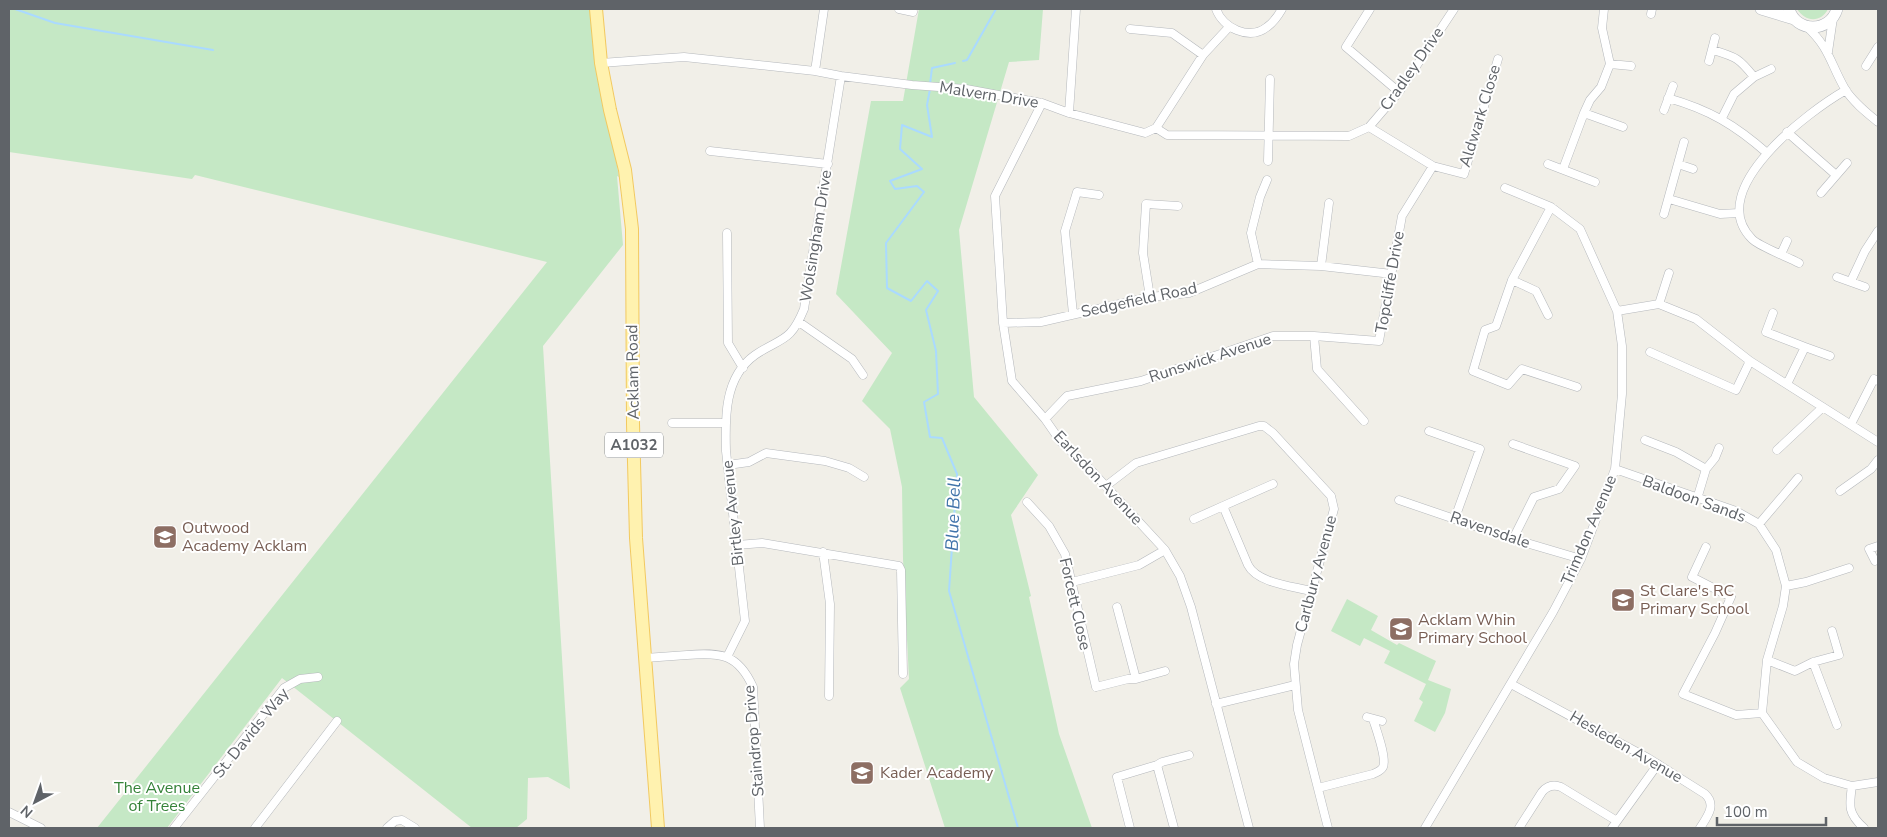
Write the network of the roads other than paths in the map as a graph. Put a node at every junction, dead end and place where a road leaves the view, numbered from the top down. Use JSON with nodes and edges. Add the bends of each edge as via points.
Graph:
{"nodes":[{"id":1,"x":596,"y":9,"type":"edge"},
{"id":2,"x":824,"y":9,"type":"edge"},
{"id":3,"x":899,"y":9,"type":"edge"},
{"id":4,"x":1076,"y":9,"type":"edge"},
{"id":5,"x":1216,"y":9,"type":"edge"},
{"id":6,"x":1282,"y":9,"type":"edge"},
{"id":7,"x":1370,"y":9,"type":"edge"},
{"id":8,"x":1454,"y":9,"type":"edge"},
{"id":9,"x":1604,"y":9,"type":"edge"},
{"id":10,"x":1761,"y":9,"type":"edge"},
{"id":11,"x":913,"y":12,"type":"dead end"},
{"id":12,"x":1791,"y":14,"type":"edge"},
{"id":13,"x":1835,"y":14,"type":"edge"},
{"id":14,"x":1806,"y":26,"type":"junction"},
{"id":15,"x":1229,"y":27,"type":"junction"},
{"id":16,"x":1130,"y":29,"type":"dead end"},
{"id":17,"x":1715,"y":38,"type":"dead end"},
{"id":18,"x":1878,"y":47,"type":"edge"},
{"id":19,"x":1713,"y":50,"type":"junction"},
{"id":20,"x":1828,"y":52,"type":"junction"},
{"id":21,"x":1203,"y":55,"type":"junction"},
{"id":22,"x":1498,"y":59,"type":"dead end"},
{"id":23,"x":1875,"y":59,"type":"edge"},
{"id":24,"x":1709,"y":61,"type":"dead end"},
{"id":25,"x":601,"y":63,"type":"junction"},
{"id":26,"x":1610,"y":64,"type":"junction"},
{"id":27,"x":1631,"y":66,"type":"dead end"},
{"id":28,"x":1866,"y":66,"type":"dead end"},
{"id":29,"x":1771,"y":69,"type":"dead end"},
{"id":30,"x":815,"y":70,"type":"junction"},
{"id":31,"x":841,"y":76,"type":"junction"},
{"id":32,"x":1754,"y":77,"type":"junction"},
{"id":33,"x":1270,"y":79,"type":"dead end"},
{"id":34,"x":1673,"y":86,"type":"dead end"},
{"id":35,"x":1846,"y":90,"type":"junction"},
{"id":36,"x":1399,"y":92,"type":"junction"},
{"id":37,"x":1668,"y":98,"type":"junction"},
{"id":38,"x":1042,"y":103,"type":"junction"},
{"id":39,"x":1664,"y":110,"type":"dead end"},
{"id":40,"x":1069,"y":113,"type":"junction"},
{"id":41,"x":1584,"y":113,"type":"junction"},
{"id":42,"x":1722,"y":118,"type":"junction"},
{"id":43,"x":1878,"y":122,"type":"edge"},
{"id":44,"x":1369,"y":127,"type":"junction"},
{"id":45,"x":1622,"y":127,"type":"dead end"},
{"id":46,"x":1156,"y":128,"type":"junction"},
{"id":47,"x":1787,"y":132,"type":"junction"},
{"id":48,"x":1269,"y":137,"type":"junction"},
{"id":49,"x":1684,"y":142,"type":"dead end"},
{"id":50,"x":710,"y":151,"type":"dead end"},
{"id":51,"x":1767,"y":153,"type":"junction"},
{"id":52,"x":1268,"y":161,"type":"dead end"},
{"id":53,"x":1847,"y":163,"type":"dead end"},
{"id":54,"x":828,"y":164,"type":"junction"},
{"id":55,"x":1548,"y":164,"type":"dead end"},
{"id":56,"x":1678,"y":164,"type":"junction"},
{"id":57,"x":1433,"y":166,"type":"junction"},
{"id":58,"x":1563,"y":169,"type":"junction"},
{"id":59,"x":1693,"y":169,"type":"dead end"},
{"id":60,"x":1836,"y":175,"type":"junction"},
{"id":61,"x":1267,"y":180,"type":"dead end"},
{"id":62,"x":1595,"y":182,"type":"dead end"},
{"id":63,"x":1505,"y":188,"type":"dead end"},
{"id":64,"x":1821,"y":193,"type":"dead end"},
{"id":65,"x":1099,"y":195,"type":"dead end"},
{"id":66,"x":1669,"y":199,"type":"junction"},
{"id":67,"x":1329,"y":203,"type":"dead end"},
{"id":68,"x":1178,"y":206,"type":"dead end"},
{"id":69,"x":1551,"y":207,"type":"junction"},
{"id":70,"x":1739,"y":213,"type":"junction"},
{"id":71,"x":1664,"y":214,"type":"dead end"},
{"id":72,"x":1878,"y":231,"type":"edge"},
{"id":73,"x":727,"y":233,"type":"dead end"},
{"id":74,"x":1787,"y":241,"type":"dead end"},
{"id":75,"x":1781,"y":254,"type":"junction"},
{"id":76,"x":1799,"y":263,"type":"dead end"},
{"id":77,"x":1258,"y":264,"type":"junction"},
{"id":78,"x":1321,"y":266,"type":"junction"},
{"id":79,"x":1669,"y":273,"type":"dead end"},
{"id":80,"x":1392,"y":274,"type":"junction"},
{"id":81,"x":1837,"y":277,"type":"dead end"},
{"id":82,"x":1512,"y":280,"type":"junction"},
{"id":83,"x":1851,"y":281,"type":"junction"},
{"id":84,"x":1865,"y":287,"type":"dead end"},
{"id":85,"x":1150,"y":297,"type":"junction"},
{"id":86,"x":1659,"y":304,"type":"junction"},
{"id":87,"x":1616,"y":311,"type":"junction"},
{"id":88,"x":1773,"y":313,"type":"dead end"},
{"id":89,"x":1073,"y":314,"type":"junction"},
{"id":90,"x":1548,"y":315,"type":"dead end"},
{"id":91,"x":799,"y":322,"type":"junction"},
{"id":92,"x":1003,"y":323,"type":"junction"},
{"id":93,"x":1314,"y":336,"type":"junction"},
{"id":94,"x":1805,"y":347,"type":"junction"},
{"id":95,"x":1650,"y":352,"type":"dead end"},
{"id":96,"x":1830,"y":356,"type":"dead end"},
{"id":97,"x":1750,"y":361,"type":"junction"},
{"id":98,"x":743,"y":368,"type":"junction"},
{"id":99,"x":862,"y":374,"type":"dead end"},
{"id":100,"x":1878,"y":381,"type":"edge"},
{"id":101,"x":1786,"y":384,"type":"junction"},
{"id":102,"x":1577,"y":387,"type":"dead end"},
{"id":103,"x":1823,"y":407,"type":"junction"},
{"id":104,"x":1045,"y":419,"type":"junction"},
{"id":105,"x":1364,"y":421,"type":"dead end"},
{"id":106,"x":672,"y":423,"type":"dead end"},
{"id":107,"x":725,"y":423,"type":"junction"},
{"id":108,"x":1851,"y":424,"type":"junction"},
{"id":109,"x":1429,"y":431,"type":"dead end"},
{"id":110,"x":1646,"y":440,"type":"dead end"},
{"id":111,"x":1878,"y":442,"type":"edge"},
{"id":112,"x":1513,"y":444,"type":"dead end"},
{"id":113,"x":1719,"y":448,"type":"dead end"},
{"id":114,"x":1777,"y":450,"type":"dead end"},
{"id":115,"x":1878,"y":460,"type":"edge"},
{"id":116,"x":728,"y":465,"type":"junction"},
{"id":117,"x":1706,"y":469,"type":"junction"},
{"id":118,"x":1615,"y":470,"type":"junction"},
{"id":119,"x":864,"y":476,"type":"dead end"},
{"id":120,"x":1798,"y":478,"type":"dead end"},
{"id":121,"x":1273,"y":484,"type":"dead end"},
{"id":122,"x":1106,"y":486,"type":"junction"},
{"id":123,"x":1840,"y":491,"type":"dead end"},
{"id":124,"x":1697,"y":498,"type":"junction"},
{"id":125,"x":1399,"y":500,"type":"dead end"},
{"id":126,"x":1027,"y":502,"type":"dead end"},
{"id":127,"x":1224,"y":506,"type":"junction"},
{"id":128,"x":1455,"y":518,"type":"junction"},
{"id":129,"x":1194,"y":519,"type":"dead end"},
{"id":130,"x":1759,"y":524,"type":"junction"},
{"id":131,"x":1513,"y":539,"type":"junction"},
{"id":132,"x":737,"y":546,"type":"junction"},
{"id":133,"x":1878,"y":546,"type":"edge"},
{"id":134,"x":1706,"y":547,"type":"dead end"},
{"id":135,"x":1165,"y":550,"type":"junction"},
{"id":136,"x":823,"y":552,"type":"junction"},
{"id":137,"x":1581,"y":560,"type":"junction"},
{"id":138,"x":1874,"y":561,"type":"dead end"},
{"id":139,"x":1849,"y":568,"type":"dead end"},
{"id":140,"x":1072,"y":582,"type":"junction"},
{"id":141,"x":1786,"y":586,"type":"junction"},
{"id":142,"x":1311,"y":591,"type":"junction"},
{"id":143,"x":1117,"y":607,"type":"dead end"},
{"id":144,"x":1832,"y":631,"type":"dead end"},
{"id":145,"x":728,"y":657,"type":"junction"},
{"id":146,"x":645,"y":658,"type":"junction"},
{"id":147,"x":1767,"y":660,"type":"junction"},
{"id":148,"x":1813,"y":662,"type":"junction"},
{"id":149,"x":1165,"y":671,"type":"dead end"},
{"id":150,"x":903,"y":674,"type":"dead end"},
{"id":151,"x":318,"y":677,"type":"dead end"},
{"id":152,"x":1136,"y":679,"type":"junction"},
{"id":153,"x":1295,"y":684,"type":"junction"},
{"id":154,"x":1511,"y":684,"type":"junction"},
{"id":155,"x":829,"y":696,"type":"dead end"},
{"id":156,"x":1216,"y":704,"type":"junction"},
{"id":157,"x":1762,"y":713,"type":"junction"},
{"id":158,"x":338,"y":721,"type":"dead end"},
{"id":159,"x":1382,"y":721,"type":"dead end"},
{"id":160,"x":1837,"y":725,"type":"dead end"},
{"id":161,"x":1189,"y":755,"type":"dead end"},
{"id":162,"x":1658,"y":764,"type":"junction"},
{"id":163,"x":1158,"y":765,"type":"junction"},
{"id":164,"x":1878,"y":782,"type":"edge"},
{"id":165,"x":1852,"y":786,"type":"junction"},
{"id":166,"x":1318,"y":788,"type":"junction"},
{"id":167,"x":9,"y":812,"type":"edge"},
{"id":168,"x":1617,"y":821,"type":"junction"},
{"id":169,"x":41,"y":828,"type":"edge"},
{"id":170,"x":174,"y":828,"type":"edge"},
{"id":171,"x":255,"y":828,"type":"edge"},
{"id":172,"x":387,"y":828,"type":"edge"},
{"id":173,"x":415,"y":828,"type":"edge"},
{"id":174,"x":658,"y":828,"type":"edge"},
{"id":175,"x":760,"y":828,"type":"edge"},
{"id":176,"x":1130,"y":828,"type":"edge"},
{"id":177,"x":1174,"y":828,"type":"edge"},
{"id":178,"x":1249,"y":828,"type":"edge"},
{"id":179,"x":1328,"y":828,"type":"edge"},
{"id":180,"x":1425,"y":828,"type":"edge"},
{"id":181,"x":1519,"y":828,"type":"edge"},
{"id":182,"x":1612,"y":828,"type":"edge"},
{"id":183,"x":1700,"y":828,"type":"edge"},
{"id":184,"x":1864,"y":828,"type":"edge"}],
"edges":[{"from":1,"to":25,"type":"main road","name":"Acklam Road","number":"A1032"},
{"from":2,"to":30,"type":"street"},
{"from":3,"to":11,"type":"street"},
{"from":4,"to":40,"type":"street"},
{"from":5,"to":15,"type":"street","via":[[1219,18]]},
{"from":6,"to":15,"type":"street","via":[[1266,28],[1251,33]]},
{"from":7,"to":36,"type":"street","via":[[1346,47]]},
{"from":8,"to":36,"type":"street","name":"Cradley Drive"},
{"from":9,"to":26,"type":"street","via":[[1602,28]]},
{"from":10,"to":12,"type":"main road"},
{"from":12,"to":14,"type":"main road"},
{"from":13,"to":14,"type":"main road","via":[[1825,25]]},
{"from":13,"to":20,"type":"street"},
{"from":14,"to":20,"type":"street","via":[[1820,38]]},
{"from":15,"to":21,"type":"street"},
{"from":16,"to":21,"type":"street","via":[[1172,33]]},
{"from":17,"to":19,"type":"street"},
{"from":18,"to":23,"type":"street"},
{"from":19,"to":24,"type":"street"},
{"from":19,"to":32,"type":"street","via":[[1734,56]]},
{"from":20,"to":35,"type":"street"},
{"from":21,"to":46,"type":"street"},
{"from":22,"to":57,"type":"street","name":"Aldwark Close","via":[[1464,174]]},
{"from":23,"to":28,"type":"street"},
{"from":25,"to":30,"type":"street","name":"Malvern Drive","via":[[684,57]]},
{"from":25,"to":146,"type":"main road","name":"Acklam Road","number":"A1032","via":[[625,170],[632,229],[636,538]]},
{"from":26,"to":27,"type":"street"},
{"from":26,"to":41,"type":"street"},
{"from":29,"to":32,"type":"street"},
{"from":30,"to":31,"type":"street","name":"Malvern Drive"},
{"from":31,"to":38,"type":"street","name":"Malvern Drive","via":[[966,89]]},
{"from":31,"to":54,"type":"street","name":"Wolsingham Drive"},
{"from":32,"to":42,"type":"street","via":[[1734,94]]},
{"from":33,"to":48,"type":"street"},
{"from":34,"to":37,"type":"street"},
{"from":35,"to":43,"type":"street"},
{"from":35,"to":47,"type":"street","via":[[1809,113]]},
{"from":36,"to":44,"type":"street","name":"Cradley Drive"},
{"from":37,"to":39,"type":"street"},
{"from":37,"to":42,"type":"street"},
{"from":38,"to":40,"type":"street","name":"Malvern Drive"},
{"from":38,"to":92,"type":"street","name":"Earlsdon Avenue","via":[[995,196]]},
{"from":40,"to":46,"type":"street","name":"Malvern Drive","via":[[1145,133]]},
{"from":41,"to":45,"type":"street"},
{"from":41,"to":58,"type":"street"},
{"from":42,"to":51,"type":"street"},
{"from":44,"to":48,"type":"street","name":"Malvern Drive","via":[[1349,136]]},
{"from":44,"to":57,"type":"street"},
{"from":46,"to":48,"type":"street","name":"Malvern Drive","via":[[1167,135]]},
{"from":47,"to":51,"type":"street"},
{"from":47,"to":60,"type":"street"},
{"from":48,"to":52,"type":"street"},
{"from":49,"to":56,"type":"street"},
{"from":50,"to":54,"type":"street"},
{"from":51,"to":70,"type":"street","via":[[1745,186]]},
{"from":53,"to":60,"type":"street"},
{"from":54,"to":91,"type":"street","name":"Wolsingham Drive","via":[[804,309]]},
{"from":55,"to":58,"type":"street"},
{"from":56,"to":59,"type":"street"},
{"from":56,"to":66,"type":"street"},
{"from":57,"to":80,"type":"street","name":"Topcliffe Drive","via":[[1402,216]]},
{"from":58,"to":62,"type":"street"},
{"from":60,"to":64,"type":"street"},
{"from":61,"to":77,"type":"street","via":[[1251,233]]},
{"from":63,"to":69,"type":"street","name":"Trimdon Avenue"},
{"from":65,"to":89,"type":"street","via":[[1077,192],[1065,231]]},
{"from":66,"to":70,"type":"street","via":[[1720,214]]},
{"from":66,"to":71,"type":"street"},
{"from":67,"to":78,"type":"street"},
{"from":68,"to":85,"type":"street","via":[[1146,204],[1143,253]]},
{"from":69,"to":82,"type":"street"},
{"from":69,"to":87,"type":"street","name":"Trimdon Avenue","via":[[1580,229]]},
{"from":70,"to":75,"type":"street","via":[[1752,240]]},
{"from":72,"to":83,"type":"street"},
{"from":73,"to":98,"type":"street","via":[[728,342]]},
{"from":74,"to":75,"type":"street"},
{"from":75,"to":76,"type":"street"},
{"from":77,"to":78,"type":"street","name":"Sedgefield Road"},
{"from":77,"to":85,"type":"street","name":"Sedgefield Road","via":[[1189,293]]},
{"from":78,"to":80,"type":"street","name":"Sedgefield Road"},
{"from":79,"to":86,"type":"street"},
{"from":80,"to":93,"type":"street","name":"Topcliffe Drive","via":[[1380,341]]},
{"from":81,"to":83,"type":"street"},
{"from":82,"to":90,"type":"street","via":[[1536,292]]},
{"from":82,"to":102,"type":"street","via":[[1496,326],[1484,330],[1473,371],[1508,385],[1522,369]]},
{"from":83,"to":84,"type":"street"},
{"from":85,"to":89,"type":"street","name":"Sedgefield Road"},
{"from":86,"to":87,"type":"street"},
{"from":86,"to":97,"type":"street","via":[[1696,319]]},
{"from":87,"to":118,"type":"street","name":"Trimdon Avenue","via":[[1622,346],[1622,394]]},
{"from":88,"to":94,"type":"street","via":[[1766,332]]},
{"from":89,"to":92,"type":"street","name":"Sedgefield Road","via":[[1042,322]]},
{"from":91,"to":98,"type":"street","name":"Wolsingham Drive","via":[[782,342],[754,356]]},
{"from":91,"to":99,"type":"street","via":[[852,359]]},
{"from":92,"to":104,"type":"street","name":"Earlsdon Avenue","via":[[1012,381]]},
{"from":93,"to":104,"type":"street","name":"Runswick Avenue","via":[[1273,336],[1141,381],[1067,396]]},
{"from":93,"to":105,"type":"street","via":[[1317,369]]},
{"from":94,"to":96,"type":"street"},
{"from":94,"to":101,"type":"street"},
{"from":95,"to":97,"type":"street","via":[[1736,390]]},
{"from":97,"to":101,"type":"street"},
{"from":98,"to":107,"type":"street","name":"Birtley Avenue","via":[[730,391]]},
{"from":100,"to":108,"type":"street","via":[[1874,379]]},
{"from":101,"to":103,"type":"street"},
{"from":103,"to":108,"type":"street"},
{"from":103,"to":114,"type":"street"},
{"from":104,"to":122,"type":"street","name":"Earlsdon Avenue","via":[[1061,442]]},
{"from":106,"to":107,"type":"street"},
{"from":107,"to":116,"type":"street","name":"Birtley Avenue"},
{"from":108,"to":111,"type":"street"},
{"from":109,"to":128,"type":"street","via":[[1480,449]]},
{"from":110,"to":117,"type":"street"},
{"from":112,"to":131,"type":"street","via":[[1575,466],[1559,489],[1534,497]]},
{"from":113,"to":117,"type":"street"},
{"from":115,"to":123,"type":"street","via":[[1871,469]]},
{"from":116,"to":119,"type":"street","via":[[749,462],[766,454],[825,461]]},
{"from":116,"to":132,"type":"street","name":"Birtley Avenue"},
{"from":117,"to":124,"type":"street"},
{"from":118,"to":124,"type":"street","name":"Baldoon Sands"},
{"from":118,"to":137,"type":"street","name":"Trimdon Avenue"},
{"from":120,"to":130,"type":"street"},
{"from":121,"to":127,"type":"street","via":[[1265,491]]},
{"from":122,"to":135,"type":"street","name":"Earlsdon Avenue"},
{"from":122,"to":142,"type":"street","name":"Carlbury Avenue","via":[[1136,462],[1254,426],[1264,426],[1327,490],[1334,504]]},
{"from":124,"to":130,"type":"street","name":"Baldoon Sands","via":[[1736,511]]},
{"from":125,"to":128,"type":"street","name":"Ravensdale"},
{"from":126,"to":140,"type":"street","name":"Forcett Close","via":[[1054,533]]},
{"from":127,"to":129,"type":"street"},
{"from":127,"to":142,"type":"street","via":[[1254,574]]},
{"from":128,"to":131,"type":"street","name":"Ravensdale"},
{"from":130,"to":141,"type":"street","name":"Baldoon Sands","via":[[1776,550]]},
{"from":131,"to":137,"type":"street","name":"Ravensdale"},
{"from":132,"to":136,"type":"street","via":[[762,543]]},
{"from":132,"to":145,"type":"street","name":"Birtley Avenue","via":[[745,621]]},
{"from":133,"to":138,"type":"street","via":[[1869,549]]},
{"from":134,"to":157,"type":"street","via":[[1692,577],[1731,597],[1683,694],[1736,715]]},
{"from":135,"to":140,"type":"street","via":[[1139,565]]},
{"from":135,"to":156,"type":"street","name":"Earlsdon Avenue","via":[[1185,589]]},
{"from":136,"to":150,"type":"street","via":[[899,566]]},
{"from":136,"to":155,"type":"street","via":[[830,604]]},
{"from":137,"to":154,"type":"street","name":"Trimdon Avenue"},
{"from":139,"to":141,"type":"street"},
{"from":140,"to":152,"type":"street","name":"Forcett Close","via":[[1096,687]]},
{"from":141,"to":147,"type":"street","name":"Baldoon Sands"},
{"from":142,"to":153,"type":"street","name":"Carlbury Avenue","via":[[1297,644]]},
{"from":143,"to":152,"type":"street"},
{"from":144,"to":148,"type":"street","via":[[1839,655]]},
{"from":145,"to":146,"type":"street","via":[[713,653]]},
{"from":145,"to":175,"type":"street","name":"Staindrop Drive","via":[[746,674],[752,687]]},
{"from":146,"to":174,"type":"main road","name":"Acklam Road","number":"A1032"},
{"from":147,"to":148,"type":"street","via":[[1796,671]]},
{"from":147,"to":157,"type":"street","name":"Baldoon Sands"},
{"from":148,"to":160,"type":"street"},
{"from":149,"to":152,"type":"street"},
{"from":151,"to":170,"type":"street","name":"St. Davids Way","via":[[300,679],[284,688]]},
{"from":153,"to":156,"type":"street"},
{"from":153,"to":166,"type":"street","name":"Carlbury Avenue","via":[[1298,710]]},
{"from":154,"to":162,"type":"street","name":"Hesleden Avenue"},
{"from":154,"to":180,"type":"street","name":"Trimdon Avenue"},
{"from":156,"to":178,"type":"street","name":"Earlsdon Avenue"},
{"from":157,"to":165,"type":"street","via":[[1797,762],[1824,778]]},
{"from":158,"to":171,"type":"street"},
{"from":159,"to":166,"type":"street","via":[[1370,718],[1384,762],[1381,769]]},
{"from":161,"to":163,"type":"street"},
{"from":162,"to":168,"type":"street"},
{"from":162,"to":183,"type":"street","name":"Hesleden Avenue","via":[[1708,797],[1710,812]]},
{"from":163,"to":176,"type":"street","via":[[1117,777]]},
{"from":163,"to":177,"type":"street"},
{"from":164,"to":165,"type":"street"},
{"from":165,"to":184,"type":"street","via":[[1850,808]]},
{"from":166,"to":179,"type":"street","name":"Carlbury Avenue"},
{"from":167,"to":169,"type":"street"},
{"from":168,"to":181,"type":"street","via":[[1561,786],[1553,785],[1545,788]]},
{"from":168,"to":182,"type":"street"},
{"from":172,"to":173,"type":"street","via":[[402,820]]}]}
